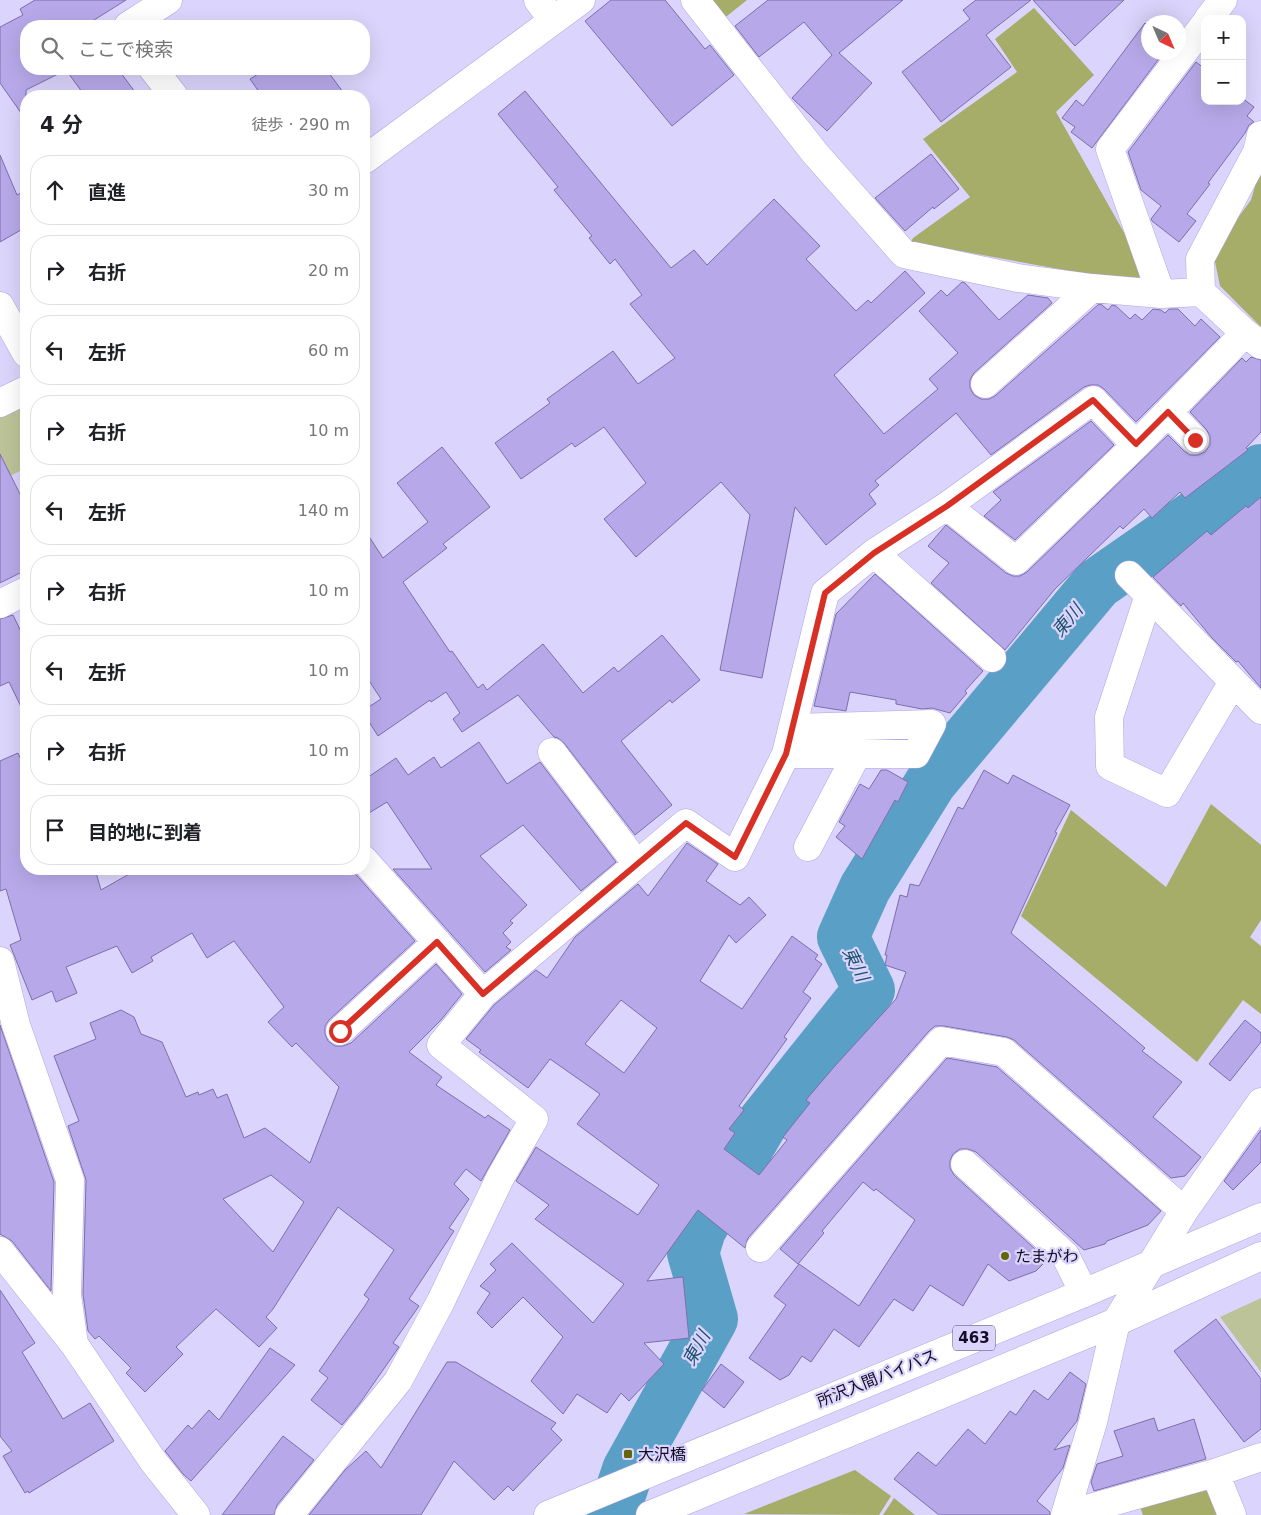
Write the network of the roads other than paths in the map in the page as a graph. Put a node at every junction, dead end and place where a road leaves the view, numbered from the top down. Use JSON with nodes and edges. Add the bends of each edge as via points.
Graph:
{"nodes":[{"id":1,"x":168,"y":0,"type":"edge"},
{"id":2,"x":581,"y":0,"type":"edge"},
{"id":3,"x":695,"y":0,"type":"edge"},
{"id":4,"x":1223,"y":0,"type":"edge"},
{"id":5,"x":546,"y":10,"type":"edge"},
{"id":6,"x":1211,"y":15,"type":"edge"},
{"id":7,"x":137,"y":20,"type":"edge"},
{"id":8,"x":1201,"y":29,"type":"edge"},
{"id":9,"x":158,"y":75,"type":"edge"},
{"id":10,"x":169,"y":90,"type":"edge"},
{"id":11,"x":1261,"y":135,"type":"edge"},
{"id":12,"x":370,"y":155,"type":"edge"},
{"id":13,"x":1092,"y":288,"type":"junction"},
{"id":14,"x":1201,"y":292,"type":"junction"},
{"id":15,"x":1161,"y":294,"type":"junction"},
{"id":16,"x":0,"y":306,"type":"edge"},
{"id":17,"x":1253,"y":339,"type":"edge"},
{"id":18,"x":20,"y":342,"type":"edge"},
{"id":19,"x":984,"y":384,"type":"dead end"},
{"id":20,"x":20,"y":393,"type":"edge"},
{"id":21,"x":0,"y":402,"type":"edge"},
{"id":22,"x":1168,"y":412,"type":"junction"},
{"id":23,"x":1195,"y":440,"type":"dead end"},
{"id":24,"x":1136,"y":444,"type":"junction"},
{"id":25,"x":947,"y":506,"type":"junction"},
{"id":26,"x":874,"y":553,"type":"junction"},
{"id":27,"x":1129,"y":575,"type":"dead end"},
{"id":28,"x":20,"y":594,"type":"edge"},
{"id":29,"x":1149,"y":595,"type":"junction"},
{"id":30,"x":0,"y":604,"type":"edge"},
{"id":31,"x":992,"y":658,"type":"dead end"},
{"id":32,"x":1234,"y":682,"type":"junction"},
{"id":33,"x":1261,"y":710,"type":"edge"},
{"id":34,"x":792,"y":728,"type":"junction"},
{"id":35,"x":552,"y":752,"type":"dead end"},
{"id":36,"x":786,"y":754,"type":"junction"},
{"id":37,"x":857,"y":754,"type":"junction"},
{"id":38,"x":808,"y":847,"type":"dead end"},
{"id":39,"x":637,"y":864,"type":"junction"},
{"id":40,"x":370,"y":867,"type":"edge"},
{"id":41,"x":437,"y":942,"type":"junction"},
{"id":42,"x":0,"y":961,"type":"edge"},
{"id":43,"x":483,"y":994,"type":"junction"},
{"id":44,"x":340,"y":1031,"type":"dead end"},
{"id":45,"x":1261,"y":1102,"type":"edge"},
{"id":46,"x":965,"y":1164,"type":"dead end"},
{"id":47,"x":1184,"y":1210,"type":"junction"},
{"id":48,"x":1261,"y":1217,"type":"edge"},
{"id":49,"x":760,"y":1248,"type":"dead end"},
{"id":50,"x":0,"y":1251,"type":"edge"},
{"id":51,"x":1261,"y":1256,"type":"edge"},
{"id":52,"x":1150,"y":1265,"type":"junction"},
{"id":53,"x":1084,"y":1293,"type":"junction"},
{"id":54,"x":1116,"y":1322,"type":"junction"},
{"id":55,"x":74,"y":1344,"type":"junction"},
{"id":56,"x":1261,"y":1457,"type":"edge"},
{"id":57,"x":1215,"y":1473,"type":"junction"},
{"id":58,"x":658,"y":1512,"type":"edge"},
{"id":59,"x":196,"y":1515,"type":"edge"},
{"id":60,"x":289,"y":1515,"type":"edge"},
{"id":61,"x":548,"y":1515,"type":"edge"},
{"id":62,"x":1065,"y":1515,"type":"edge"},
{"id":63,"x":1232,"y":1515,"type":"edge"}],
"edges":[{"from":1,"to":7,"type":"main road"},
{"from":2,"to":5,"type":"main road"},
{"from":3,"to":13,"type":"main road","via":[[814,152],[904,254],[1018,278]]},
{"from":4,"to":6,"type":"main road"},
{"from":5,"to":12,"type":"main road"},
{"from":8,"to":15,"type":"main road","via":[[1110,149]]},
{"from":9,"to":10,"type":"main road"},
{"from":11,"to":14,"type":"main road","via":[[1257,152],[1200,259]]},
{"from":13,"to":15,"type":"main road"},
{"from":13,"to":19,"type":"main road"},
{"from":14,"to":15,"type":"main road"},
{"from":14,"to":17,"type":"main road"},
{"from":16,"to":18,"type":"main road"},
{"from":17,"to":22,"type":"main road"},
{"from":20,"to":21,"type":"main road"},
{"from":22,"to":23,"type":"main road"},
{"from":22,"to":24,"type":"main road"},
{"from":24,"to":25,"type":"main road","via":[[1093,400]]},
{"from":24,"to":25,"type":"main road","via":[[1016,560]]},
{"from":25,"to":26,"type":"main road"},
{"from":26,"to":31,"type":"main road"},
{"from":26,"to":34,"type":"main road","via":[[825,593]]},
{"from":27,"to":29,"type":"main road"},
{"from":28,"to":30,"type":"main road"},
{"from":29,"to":32,"type":"main road"},
{"from":29,"to":32,"type":"main road","via":[[1109,717],[1110,766],[1167,793]]},
{"from":32,"to":33,"type":"main road"},
{"from":34,"to":36,"type":"main road"},
{"from":34,"to":37,"type":"main road","via":[[932,724],[916,754]]},
{"from":35,"to":39,"type":"main road"},
{"from":36,"to":37,"type":"main road"},
{"from":36,"to":39,"type":"main road","via":[[735,857],[686,823]]},
{"from":37,"to":38,"type":"main road"},
{"from":39,"to":43,"type":"main road"},
{"from":40,"to":41,"type":"main road"},
{"from":41,"to":43,"type":"main road"},
{"from":41,"to":44,"type":"main road"},
{"from":42,"to":55,"type":"main road","via":[[16,1025],[70,1180],[67,1295]]},
{"from":43,"to":60,"type":"main road","via":[[441,1046],[534,1119],[500,1178],[440,1303],[398,1381]]},
{"from":45,"to":47,"type":"main road"},
{"from":46,"to":53,"type":"main road","via":[[1065,1255]]},
{"from":47,"to":49,"type":"main road","via":[[1004,1052],[940,1041]]},
{"from":47,"to":52,"type":"main road"},
{"from":48,"to":52,"type":"main road","name":"所沢入間バイパス","number":"463"},
{"from":50,"to":55,"type":"main road"},
{"from":51,"to":54,"type":"main road","number":"463"},
{"from":52,"to":53,"type":"main road","name":"所沢入間バイパス","number":"463"},
{"from":52,"to":54,"type":"main road"},
{"from":53,"to":61,"type":"main road","name":"所沢入間バイパス","number":"463"},
{"from":54,"to":58,"type":"main road","number":"463"},
{"from":54,"to":62,"type":"main road","via":[[1093,1422]]},
{"from":55,"to":59,"type":"main road","via":[[153,1460]]},
{"from":56,"to":57,"type":"main road"},
{"from":57,"to":62,"type":"main road"},
{"from":57,"to":63,"type":"main road"}]}
